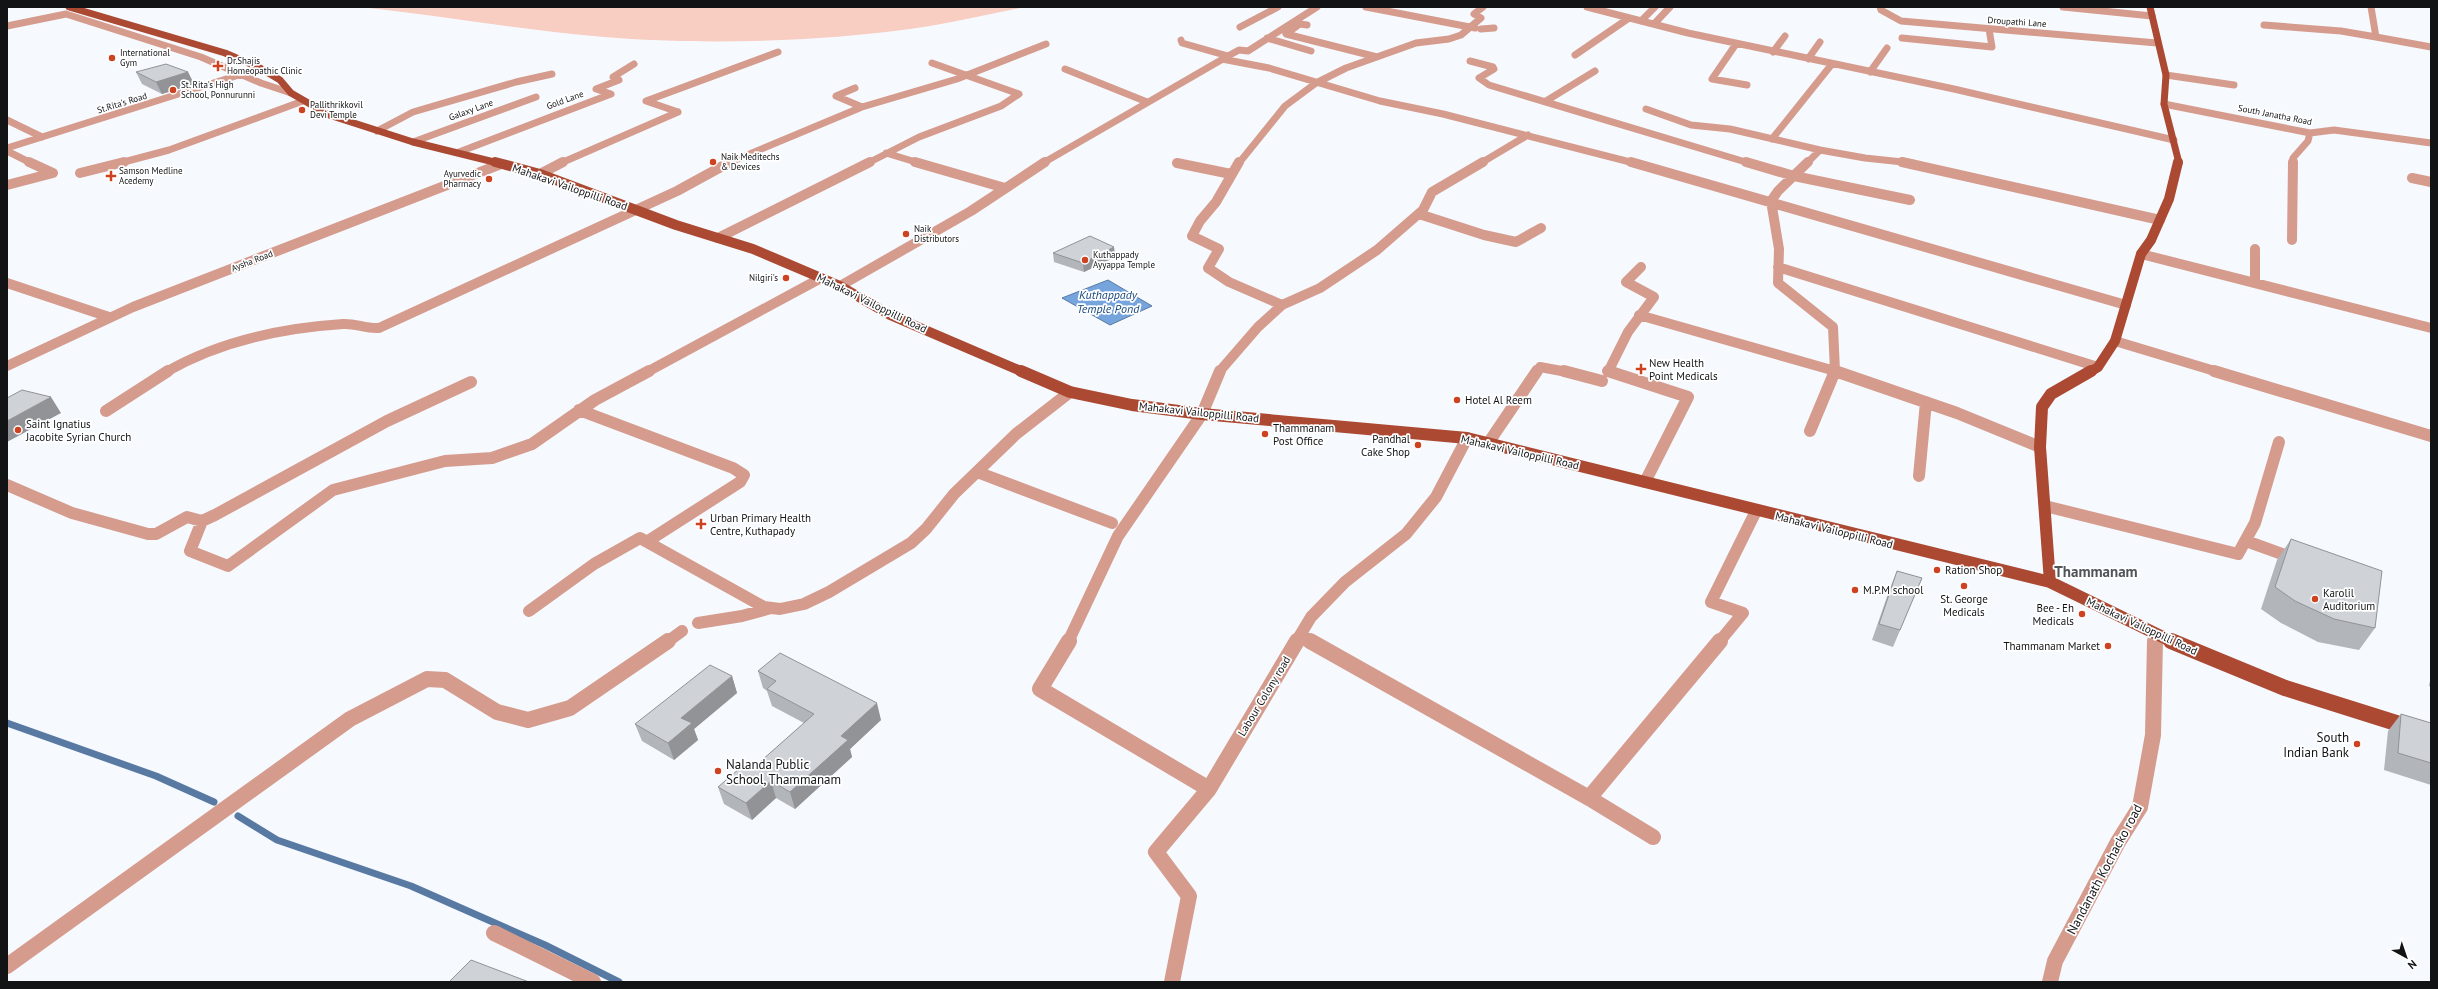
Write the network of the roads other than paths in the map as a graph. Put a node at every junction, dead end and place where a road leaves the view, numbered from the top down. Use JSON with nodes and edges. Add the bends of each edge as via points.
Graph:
{"nodes":[{"id":1,"x":69,"y":7,"type":"edge"},
{"id":2,"x":1278,"y":7,"type":"edge"},
{"id":3,"x":1317,"y":7,"type":"edge"},
{"id":4,"x":1366,"y":7,"type":"edge"},
{"id":5,"x":1483,"y":7,"type":"edge"},
{"id":6,"x":1587,"y":7,"type":"edge"},
{"id":7,"x":1655,"y":7,"type":"edge"},
{"id":8,"x":1670,"y":7,"type":"edge"},
{"id":9,"x":1880,"y":7,"type":"edge"},
{"id":10,"x":2063,"y":7,"type":"edge"},
{"id":11,"x":2371,"y":7,"type":"edge"},
{"id":12,"x":2151,"y":11,"type":"edge"},
{"id":13,"x":1629,"y":18,"type":"junction"},
{"id":14,"x":1641,"y":21,"type":"junction"},
{"id":15,"x":1654,"y":24,"type":"junction"},
{"id":16,"x":1307,"y":25,"type":"dead end"},
{"id":17,"x":2264,"y":25,"type":"dead end"},
{"id":18,"x":7,"y":26,"type":"edge"},
{"id":19,"x":1240,"y":27,"type":"dead end"},
{"id":20,"x":1494,"y":28,"type":"dead end"},
{"id":21,"x":1989,"y":29,"type":"junction"},
{"id":22,"x":1476,"y":30,"type":"junction"},
{"id":23,"x":1277,"y":32,"type":"junction"},
{"id":24,"x":1286,"y":34,"type":"junction"},
{"id":25,"x":1785,"y":36,"type":"dead end"},
{"id":26,"x":2376,"y":37,"type":"junction"},
{"id":27,"x":1267,"y":38,"type":"junction"},
{"id":28,"x":1902,"y":38,"type":"dead end"},
{"id":29,"x":1181,"y":40,"type":"dead end"},
{"id":30,"x":1203,"y":42,"type":"dead end"},
{"id":31,"x":1820,"y":42,"type":"dead end"},
{"id":32,"x":1046,"y":44,"type":"dead end"},
{"id":33,"x":1736,"y":44,"type":"junction"},
{"id":34,"x":2157,"y":44,"type":"junction"},
{"id":35,"x":1212,"y":45,"type":"dead end"},
{"id":36,"x":1195,"y":47,"type":"junction"},
{"id":37,"x":2431,"y":47,"type":"edge"},
{"id":38,"x":1888,"y":48,"type":"dead end"},
{"id":39,"x":1310,"y":51,"type":"dead end"},
{"id":40,"x":778,"y":52,"type":"dead end"},
{"id":41,"x":1773,"y":52,"type":"junction"},
{"id":42,"x":1228,"y":55,"type":"junction"},
{"id":43,"x":1575,"y":55,"type":"dead end"},
{"id":44,"x":1377,"y":57,"type":"junction"},
{"id":45,"x":1808,"y":59,"type":"junction"},
{"id":46,"x":1470,"y":60,"type":"dead end"},
{"id":47,"x":932,"y":63,"type":"dead end"},
{"id":48,"x":634,"y":64,"type":"dead end"},
{"id":49,"x":1832,"y":64,"type":"junction"},
{"id":50,"x":1065,"y":69,"type":"dead end"},
{"id":51,"x":1595,"y":72,"type":"dead end"},
{"id":52,"x":1870,"y":72,"type":"junction"},
{"id":53,"x":242,"y":74,"type":"junction"},
{"id":54,"x":552,"y":74,"type":"dead end"},
{"id":55,"x":968,"y":75,"type":"junction"},
{"id":56,"x":2166,"y":76,"type":"junction"},
{"id":57,"x":1316,"y":83,"type":"junction"},
{"id":58,"x":1747,"y":85,"type":"dead end"},
{"id":59,"x":2234,"y":85,"type":"dead end"},
{"id":60,"x":855,"y":88,"type":"dead end"},
{"id":61,"x":291,"y":94,"type":"junction"},
{"id":62,"x":536,"y":97,"type":"dead end"},
{"id":63,"x":303,"y":101,"type":"junction"},
{"id":64,"x":1546,"y":101,"type":"junction"},
{"id":65,"x":1148,"y":102,"type":"junction"},
{"id":66,"x":2164,"y":104,"type":"junction"},
{"id":67,"x":862,"y":107,"type":"junction"},
{"id":68,"x":1646,"y":109,"type":"dead end"},
{"id":69,"x":7,"y":120,"type":"edge"},
{"id":70,"x":377,"y":131,"type":"junction"},
{"id":71,"x":2310,"y":133,"type":"junction"},
{"id":72,"x":1528,"y":135,"type":"junction"},
{"id":73,"x":42,"y":137,"type":"junction"},
{"id":74,"x":1772,"y":139,"type":"junction"},
{"id":75,"x":2174,"y":140,"type":"junction"},
{"id":76,"x":413,"y":142,"type":"junction"},
{"id":77,"x":2431,"y":143,"type":"edge"},
{"id":78,"x":7,"y":148,"type":"edge"},
{"id":79,"x":1820,"y":150,"type":"junction"},
{"id":80,"x":7,"y":151,"type":"edge"},
{"id":81,"x":459,"y":152,"type":"junction"},
{"id":82,"x":886,"y":153,"type":"junction"},
{"id":83,"x":1177,"y":163,"type":"dead end"},
{"id":84,"x":501,"y":164,"type":"junction"},
{"id":85,"x":80,"y":173,"type":"dead end"},
{"id":86,"x":540,"y":174,"type":"junction"},
{"id":87,"x":1231,"y":174,"type":"junction"},
{"id":88,"x":1794,"y":176,"type":"junction"},
{"id":89,"x":2412,"y":178,"type":"dead end"},
{"id":90,"x":2431,"y":182,"type":"edge"},
{"id":91,"x":7,"y":185,"type":"edge"},
{"id":92,"x":1005,"y":188,"type":"junction"},
{"id":93,"x":1910,"y":200,"type":"dead end"},
{"id":94,"x":1772,"y":201,"type":"junction"},
{"id":95,"x":636,"y":210,"type":"junction"},
{"id":96,"x":1419,"y":214,"type":"junction"},
{"id":97,"x":2160,"y":220,"type":"junction"},
{"id":98,"x":1541,"y":228,"type":"dead end"},
{"id":99,"x":718,"y":238,"type":"junction"},
{"id":100,"x":2292,"y":240,"type":"dead end"},
{"id":101,"x":2255,"y":249,"type":"dead end"},
{"id":102,"x":2141,"y":254,"type":"junction"},
{"id":103,"x":1641,"y":267,"type":"dead end"},
{"id":104,"x":1778,"y":267,"type":"junction"},
{"id":105,"x":821,"y":278,"type":"junction"},
{"id":106,"x":7,"y":283,"type":"edge"},
{"id":107,"x":2254,"y":283,"type":"junction"},
{"id":108,"x":840,"y":286,"type":"junction"},
{"id":109,"x":1282,"y":305,"type":"junction"},
{"id":110,"x":2126,"y":305,"type":"junction"},
{"id":111,"x":1639,"y":315,"type":"junction"},
{"id":112,"x":109,"y":317,"type":"junction"},
{"id":113,"x":2431,"y":328,"type":"edge"},
{"id":114,"x":2115,"y":340,"type":"junction"},
{"id":115,"x":7,"y":366,"type":"edge"},
{"id":116,"x":2098,"y":367,"type":"junction"},
{"id":117,"x":1835,"y":371,"type":"junction"},
{"id":118,"x":1602,"y":381,"type":"dead end"},
{"id":119,"x":471,"y":382,"type":"dead end"},
{"id":120,"x":1070,"y":392,"type":"junction"},
{"id":121,"x":1926,"y":402,"type":"junction"},
{"id":122,"x":579,"y":410,"type":"junction"},
{"id":123,"x":106,"y":411,"type":"dead end"},
{"id":124,"x":1202,"y":414,"type":"junction"},
{"id":125,"x":1810,"y":431,"type":"dead end"},
{"id":126,"x":2431,"y":436,"type":"edge"},
{"id":127,"x":1467,"y":438,"type":"junction"},
{"id":128,"x":1489,"y":442,"type":"junction"},
{"id":129,"x":2279,"y":442,"type":"dead end"},
{"id":130,"x":2040,"y":447,"type":"junction"},
{"id":131,"x":976,"y":472,"type":"junction"},
{"id":132,"x":1919,"y":476,"type":"dead end"},
{"id":133,"x":1645,"y":482,"type":"junction"},
{"id":134,"x":7,"y":485,"type":"edge"},
{"id":135,"x":2045,"y":506,"type":"junction"},
{"id":136,"x":1756,"y":511,"type":"junction"},
{"id":137,"x":202,"y":521,"type":"junction"},
{"id":138,"x":1112,"y":523,"type":"dead end"},
{"id":139,"x":648,"y":541,"type":"junction"},
{"id":140,"x":2246,"y":541,"type":"junction"},
{"id":141,"x":2311,"y":564,"type":"edge"},
{"id":142,"x":2050,"y":582,"type":"junction"},
{"id":143,"x":771,"y":608,"type":"junction"},
{"id":144,"x":529,"y":611,"type":"dead end"},
{"id":145,"x":698,"y":624,"type":"dead end"},
{"id":146,"x":682,"y":630,"type":"dead end"},
{"id":147,"x":2155,"y":634,"type":"junction"},
{"id":148,"x":1300,"y":635,"type":"junction"},
{"id":149,"x":2431,"y":734,"type":"edge"},
{"id":150,"x":1209,"y":789,"type":"junction"},
{"id":151,"x":1589,"y":798,"type":"junction"},
{"id":152,"x":1653,"y":837,"type":"dead end"},
{"id":153,"x":494,"y":934,"type":"dead end"},
{"id":154,"x":7,"y":966,"type":"edge"},
{"id":155,"x":593,"y":982,"type":"edge"},
{"id":156,"x":1172,"y":982,"type":"edge"},
{"id":157,"x":2050,"y":982,"type":"edge"}],
"edges":[{"from":1,"to":61,"type":"main road","name":"Mahakavi Vailoppilli Road","via":[[225,53],[280,80]]},
{"from":2,"to":19,"type":"street"},
{"from":3,"to":23,"type":"street"},
{"from":4,"to":22,"type":"street"},
{"from":5,"to":22,"type":"street","via":[[1474,14],[1481,18]]},
{"from":6,"to":13,"type":"street"},
{"from":7,"to":14,"type":"street"},
{"from":8,"to":15,"type":"street"},
{"from":9,"to":21,"type":"street","name":"Droupathi Lane","via":[[1901,21]]},
{"from":10,"to":12,"type":"street"},
{"from":11,"to":26,"type":"street"},
{"from":12,"to":34,"type":"main road"},
{"from":13,"to":14,"type":"street"},
{"from":13,"to":43,"type":"street"},
{"from":14,"to":15,"type":"street"},
{"from":15,"to":33,"type":"street"},
{"from":16,"to":24,"type":"street","via":[[1300,24]]},
{"from":17,"to":26,"type":"street","via":[[2341,31]]},
{"from":18,"to":53,"type":"street","via":[[66,14],[175,48]]},
{"from":20,"to":22,"type":"street"},
{"from":21,"to":28,"type":"street","via":[[1992,47]]},
{"from":21,"to":34,"type":"street","name":"Droupathi Lane"},
{"from":22,"to":44,"type":"street","via":[[1449,39],[1416,43]]},
{"from":23,"to":24,"type":"street"},
{"from":23,"to":27,"type":"street"},
{"from":24,"to":44,"type":"street"},
{"from":25,"to":41,"type":"street"},
{"from":26,"to":37,"type":"street"},
{"from":27,"to":39,"type":"street"},
{"from":27,"to":42,"type":"street","via":[[1248,51],[1239,50]]},
{"from":29,"to":36,"type":"street","via":[[1182,43]]},
{"from":30,"to":36,"type":"street"},
{"from":31,"to":45,"type":"street"},
{"from":32,"to":55,"type":"street"},
{"from":33,"to":41,"type":"street"},
{"from":33,"to":58,"type":"street","via":[[1712,79]]},
{"from":34,"to":56,"type":"main road"},
{"from":35,"to":42,"type":"street"},
{"from":36,"to":42,"type":"street"},
{"from":38,"to":52,"type":"street"},
{"from":40,"to":86,"type":"street","via":[[646,101],[678,112],[574,156]]},
{"from":41,"to":45,"type":"street"},
{"from":42,"to":57,"type":"street"},
{"from":42,"to":65,"type":"street"},
{"from":44,"to":57,"type":"street","via":[[1346,68]]},
{"from":45,"to":49,"type":"street"},
{"from":46,"to":64,"type":"street","via":[[1494,69],[1479,78],[1480,80]]},
{"from":47,"to":55,"type":"street"},
{"from":48,"to":81,"type":"street","name":"Gold Lane","via":[[612,77],[619,80],[596,89],[611,94]]},
{"from":49,"to":52,"type":"street"},
{"from":49,"to":74,"type":"street"},
{"from":50,"to":65,"type":"street"},
{"from":51,"to":64,"type":"street"},
{"from":52,"to":75,"type":"street"},
{"from":53,"to":61,"type":"street"},
{"from":53,"to":73,"type":"street","name":"St.Rita's Road"},
{"from":54,"to":70,"type":"street","via":[[413,112]]},
{"from":55,"to":67,"type":"street"},
{"from":55,"to":82,"type":"street","via":[[1019,94],[1001,106],[919,137]]},
{"from":56,"to":59,"type":"street"},
{"from":56,"to":66,"type":"main road"},
{"from":57,"to":72,"type":"street","via":[[1380,101]]},
{"from":57,"to":87,"type":"street","via":[[1285,106]]},
{"from":60,"to":67,"type":"street","via":[[836,96]]},
{"from":61,"to":63,"type":"main road","name":"Mahakavi Vailoppilli Road"},
{"from":62,"to":76,"type":"street","name":"Galaxy Lane"},
{"from":63,"to":70,"type":"main road","name":"Mahakavi Vailoppilli Road","via":[[329,115]]},
{"from":63,"to":85,"type":"street","via":[[168,150]]},
{"from":64,"to":88,"type":"street"},
{"from":65,"to":92,"type":"street","via":[[1050,158]]},
{"from":66,"to":71,"type":"street","name":"South Janatha Road"},
{"from":66,"to":75,"type":"main road"},
{"from":67,"to":95,"type":"street","via":[[733,160]]},
{"from":68,"to":74,"type":"street","via":[[1691,125],[1730,129]]},
{"from":69,"to":73,"type":"street"},
{"from":70,"to":76,"type":"main road","name":"Mahakavi Vailoppilli Road"},
{"from":71,"to":77,"type":"street","name":"South Janatha Road","via":[[2334,130]]},
{"from":71,"to":100,"type":"street","via":[[2308,141],[2293,158]]},
{"from":72,"to":94,"type":"street"},
{"from":72,"to":96,"type":"street","via":[[1432,192]]},
{"from":73,"to":78,"type":"street","name":"St.Rita's Road"},
{"from":74,"to":79,"type":"street"},
{"from":75,"to":97,"type":"main road","via":[[2179,164],[2174,187]]},
{"from":76,"to":81,"type":"main road","name":"Mahakavi Vailoppilli Road"},
{"from":79,"to":88,"type":"street"},
{"from":79,"to":97,"type":"street","via":[[1915,163]]},
{"from":80,"to":91,"type":"street","via":[[53,174]]},
{"from":81,"to":84,"type":"main road","name":"Mahakavi Vailoppilli Road"},
{"from":82,"to":92,"type":"street"},
{"from":82,"to":99,"type":"street"},
{"from":83,"to":87,"type":"street"},
{"from":84,"to":86,"type":"main road","name":"Mahakavi Vailoppilli Road"},
{"from":84,"to":112,"type":"street","name":"Aysha Road"},
{"from":86,"to":95,"type":"main road","name":"Mahakavi Vailoppilli Road"},
{"from":87,"to":109,"type":"street","via":[[1216,202],[1200,221],[1192,236],[1219,249],[1208,268],[1229,282]]},
{"from":88,"to":93,"type":"street"},
{"from":88,"to":94,"type":"street"},
{"from":89,"to":90,"type":"street"},
{"from":92,"to":108,"type":"street","via":[[971,211]]},
{"from":94,"to":104,"type":"street","via":[[1779,249]]},
{"from":94,"to":110,"type":"street","via":[[1928,249]]},
{"from":95,"to":99,"type":"main road","name":"Mahakavi Vailoppilli Road"},
{"from":95,"to":123,"type":"street","via":[[379,328],[367,330],[349,323],[309,327],[243,339],[201,354],[158,376]]},
{"from":96,"to":98,"type":"street","via":[[1516,242]]},
{"from":96,"to":109,"type":"street","via":[[1371,254],[1320,288]]},
{"from":97,"to":102,"type":"main road"},
{"from":99,"to":105,"type":"main road","name":"Mahakavi Vailoppilli Road"},
{"from":101,"to":107,"type":"street"},
{"from":102,"to":107,"type":"street"},
{"from":102,"to":110,"type":"main road"},
{"from":103,"to":111,"type":"street","via":[[1626,282],[1654,297]]},
{"from":104,"to":116,"type":"street"},
{"from":104,"to":117,"type":"street","via":[[1778,283],[1833,327]]},
{"from":105,"to":108,"type":"main road","name":"Mahakavi Vailoppilli Road"},
{"from":105,"to":122,"type":"street"},
{"from":106,"to":112,"type":"street"},
{"from":107,"to":113,"type":"street"},
{"from":108,"to":120,"type":"main road","name":"Mahakavi Vailoppilli Road","via":[[890,315]]},
{"from":109,"to":124,"type":"street","via":[[1258,327],[1217,374]]},
{"from":110,"to":114,"type":"main road"},
{"from":111,"to":117,"type":"street"},
{"from":111,"to":133,"type":"street","via":[[1618,346],[1608,372],[1688,397]]},
{"from":112,"to":115,"type":"street","name":"Aysha Road"},
{"from":114,"to":116,"type":"main road"},
{"from":114,"to":126,"type":"street"},
{"from":116,"to":130,"type":"main road","via":[[2052,394],[2042,407]]},
{"from":117,"to":121,"type":"street"},
{"from":117,"to":125,"type":"street"},
{"from":118,"to":128,"type":"street","via":[[1540,367]]},
{"from":119,"to":137,"type":"street","via":[[387,421]]},
{"from":120,"to":124,"type":"main road","name":"Mahakavi Vailoppilli Road","via":[[1132,405]]},
{"from":120,"to":131,"type":"street","via":[[1016,434]]},
{"from":121,"to":130,"type":"street"},
{"from":121,"to":132,"type":"street"},
{"from":122,"to":137,"type":"street","via":[[532,444],[492,458],[445,461],[333,490],[228,566],[190,551]]},
{"from":122,"to":139,"type":"street","via":[[733,468],[744,475],[740,482]]},
{"from":124,"to":127,"type":"main road","name":"Mahakavi Vailoppilli Road"},
{"from":124,"to":150,"type":"street","via":[[1118,536],[1073,634],[1040,689]]},
{"from":127,"to":128,"type":"main road","name":"Mahakavi Vailoppilli Road"},
{"from":127,"to":148,"type":"street","name":"Labour Colony road","via":[[1436,497],[1406,534],[1345,582],[1311,617]]},
{"from":128,"to":133,"type":"main road","name":"Mahakavi Vailoppilli Road"},
{"from":129,"to":140,"type":"street","via":[[2256,523]]},
{"from":130,"to":135,"type":"main road"},
{"from":131,"to":138,"type":"street"},
{"from":131,"to":143,"type":"street","via":[[954,494],[926,529],[900,550],[804,604],[780,609]]},
{"from":133,"to":136,"type":"main road","name":"Mahakavi Vailoppilli Road"},
{"from":134,"to":137,"type":"street","via":[[72,513],[148,534],[156,534],[187,517]]},
{"from":135,"to":140,"type":"street","via":[[2238,554]]},
{"from":135,"to":142,"type":"main road"},
{"from":136,"to":142,"type":"main road","name":"Mahakavi Vailoppilli Road"},
{"from":136,"to":151,"type":"street","via":[[1711,602],[1744,613]]},
{"from":139,"to":143,"type":"street","via":[[764,607]]},
{"from":139,"to":144,"type":"street","via":[[640,538],[626,545],[594,564]]},
{"from":140,"to":141,"type":"street"},
{"from":142,"to":147,"type":"main road","name":"Mahakavi Vailoppilli Road"},
{"from":143,"to":145,"type":"street"},
{"from":146,"to":154,"type":"street","via":[[570,708],[528,720],[497,712],[445,680],[427,679],[350,719]]},
{"from":147,"to":149,"type":"main road","name":"Mahakavi Vailoppilli Road","via":[[2285,688]]},
{"from":147,"to":157,"type":"street","name":"Nandanath Kochacko road","via":[[2153,735],[2140,807],[2118,842],[2054,961]]},
{"from":148,"to":150,"type":"street","name":"Labour Colony road"},
{"from":148,"to":151,"type":"street"},
{"from":150,"to":156,"type":"street","name":"Labour Colony road","via":[[1156,852],[1189,896]]},
{"from":151,"to":152,"type":"street"},
{"from":153,"to":155,"type":"street"}]}
